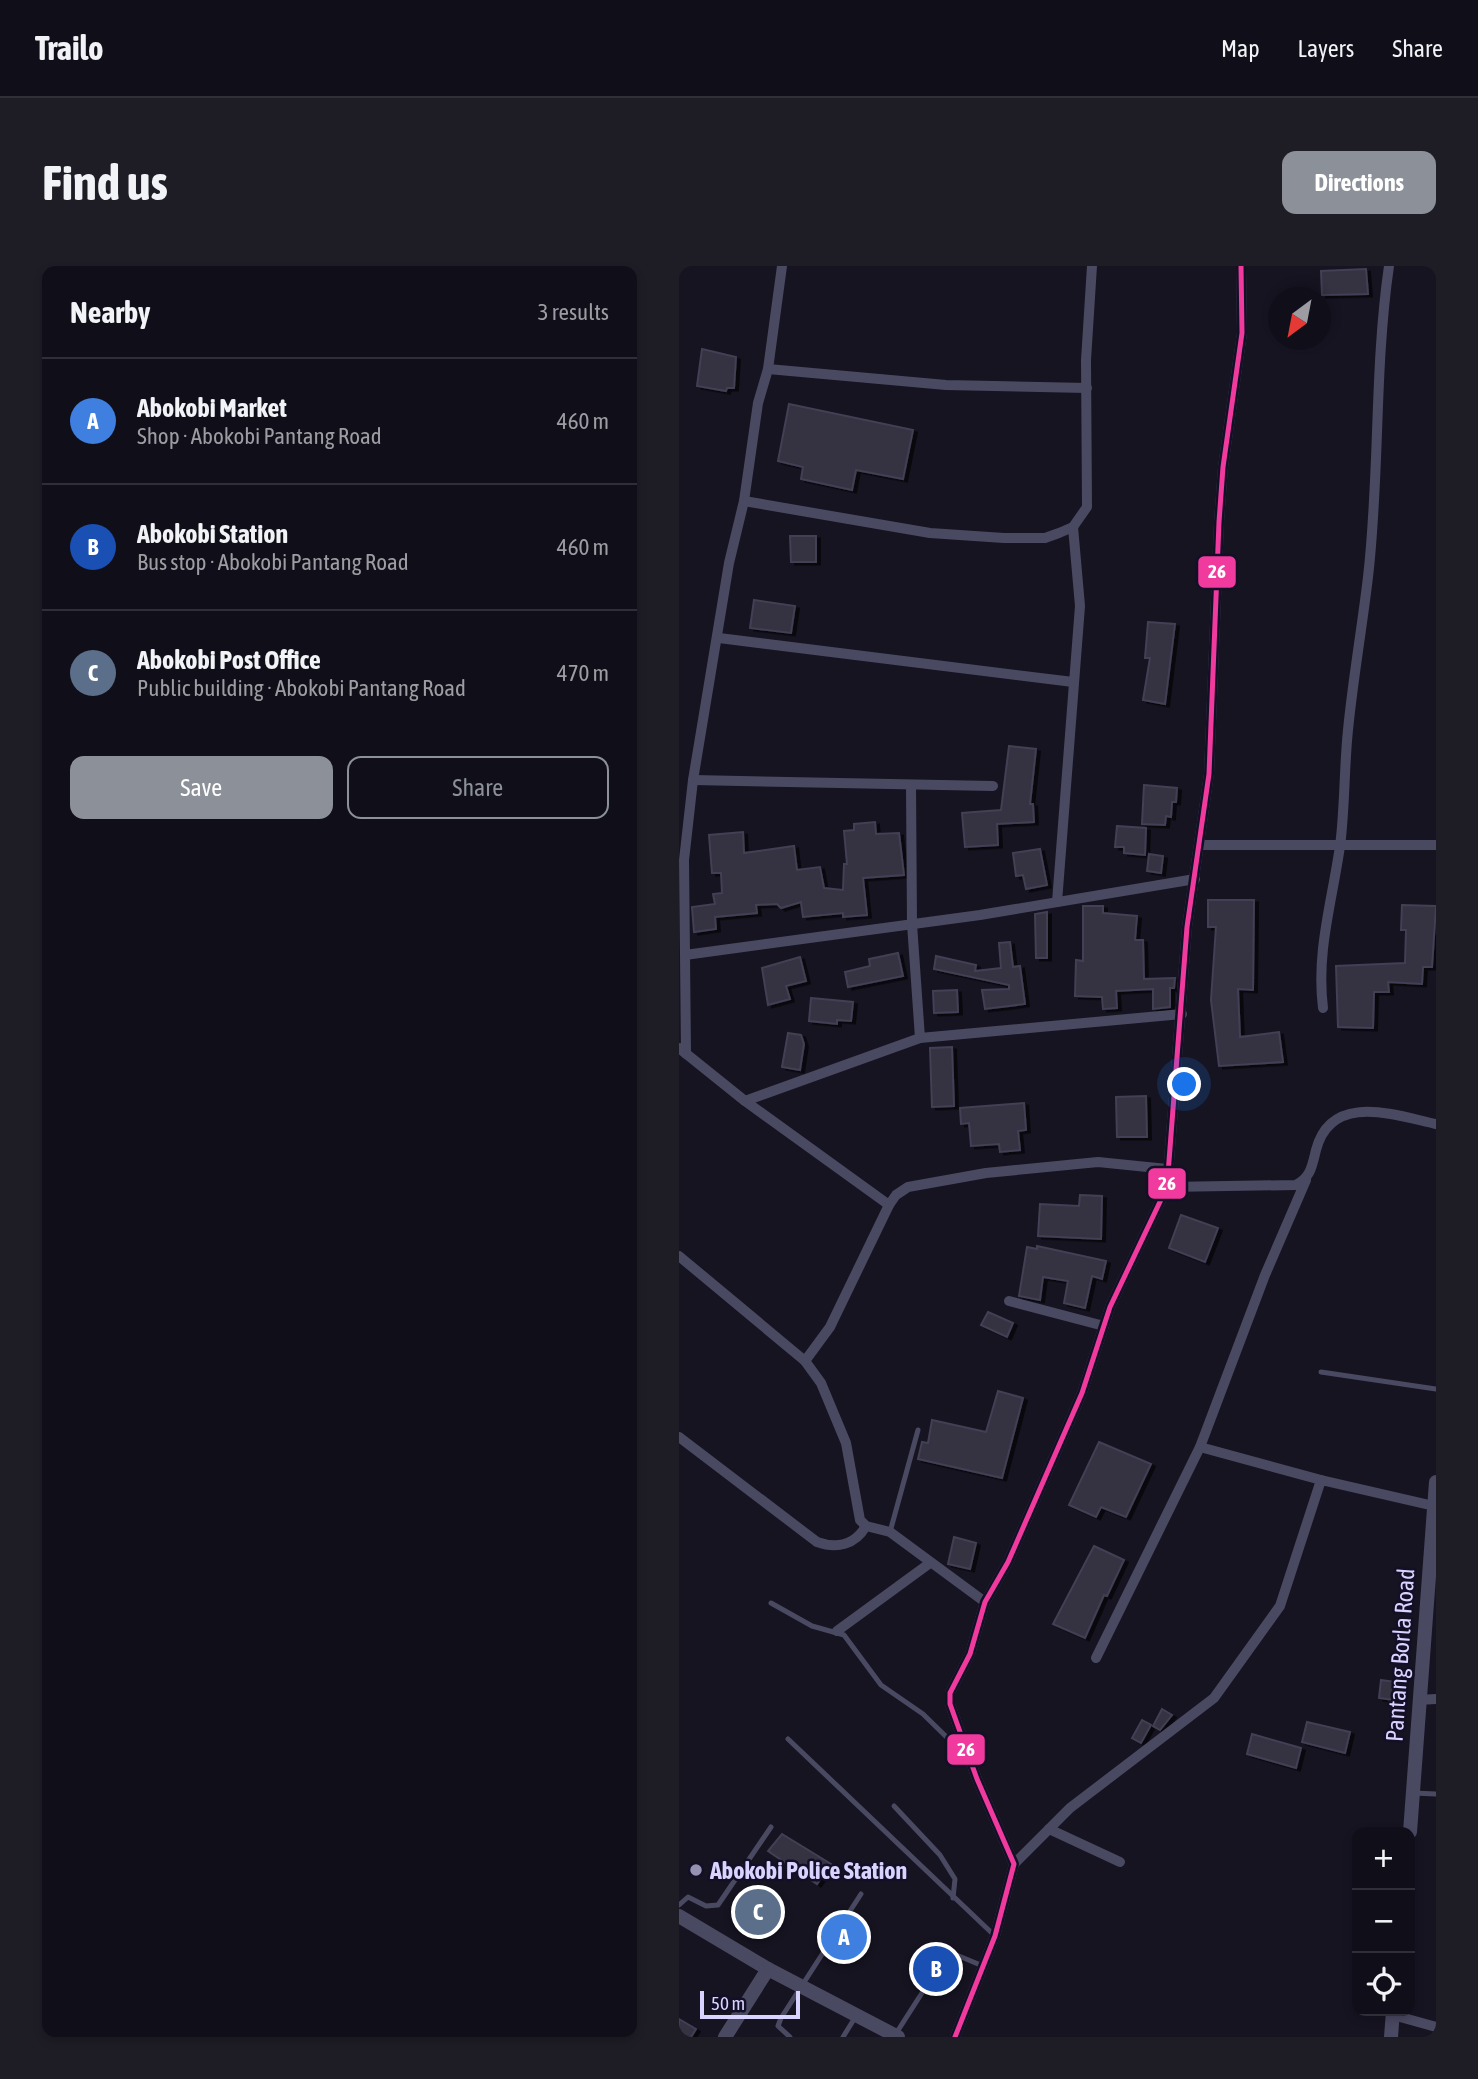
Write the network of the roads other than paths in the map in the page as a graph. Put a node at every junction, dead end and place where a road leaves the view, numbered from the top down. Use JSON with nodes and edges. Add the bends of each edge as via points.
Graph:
{"nodes":[{"id":1,"x":782,"y":266,"type":"edge"},
{"id":2,"x":1092,"y":266,"type":"edge"},
{"id":3,"x":1241,"y":266,"type":"edge"},
{"id":4,"x":1389,"y":266,"type":"edge"},
{"id":5,"x":768,"y":369,"type":"junction"},
{"id":6,"x":1087,"y":388,"type":"junction"},
{"id":7,"x":744,"y":501,"type":"junction"},
{"id":8,"x":1073,"y":527,"type":"junction"},
{"id":9,"x":719,"y":638,"type":"junction"},
{"id":10,"x":1073,"y":682,"type":"junction"},
{"id":11,"x":692,"y":780,"type":"junction"},
{"id":12,"x":911,"y":785,"type":"junction"},
{"id":13,"x":993,"y":786,"type":"dead end"},
{"id":14,"x":1201,"y":845,"type":"junction"},
{"id":15,"x":1340,"y":845,"type":"junction"},
{"id":16,"x":1436,"y":845,"type":"edge"},
{"id":17,"x":1195,"y":879,"type":"junction"},
{"id":18,"x":1057,"y":902,"type":"junction"},
{"id":19,"x":912,"y":924,"type":"junction"},
{"id":20,"x":685,"y":955,"type":"junction"},
{"id":21,"x":1323,"y":1008,"type":"dead end"},
{"id":22,"x":1182,"y":1014,"type":"junction"},
{"id":23,"x":920,"y":1038,"type":"junction"},
{"id":24,"x":683,"y":1051,"type":"edge"},
{"id":25,"x":745,"y":1101,"type":"junction"},
{"id":26,"x":1436,"y":1124,"type":"edge"},
{"id":27,"x":1167,"y":1169,"type":"junction"},
{"id":28,"x":1306,"y":1180,"type":"junction"},
{"id":29,"x":1167,"y":1187,"type":"junction"},
{"id":30,"x":889,"y":1205,"type":"junction"},
{"id":31,"x":679,"y":1256,"type":"edge"},
{"id":32,"x":1009,"y":1301,"type":"dead end"},
{"id":33,"x":1104,"y":1326,"type":"junction"},
{"id":34,"x":805,"y":1361,"type":"junction"},
{"id":35,"x":1321,"y":1372,"type":"dead end"},
{"id":36,"x":1436,"y":1389,"type":"edge"},
{"id":37,"x":918,"y":1430,"type":"dead end"},
{"id":38,"x":679,"y":1437,"type":"edge"},
{"id":39,"x":1200,"y":1447,"type":"junction"},
{"id":40,"x":1321,"y":1480,"type":"junction"},
{"id":41,"x":1436,"y":1482,"type":"edge"},
{"id":42,"x":1434,"y":1506,"type":"junction"},
{"id":43,"x":866,"y":1526,"type":"junction"},
{"id":44,"x":890,"y":1532,"type":"junction"},
{"id":45,"x":1434,"y":1544,"type":"edge"},
{"id":46,"x":930,"y":1563,"type":"junction"},
{"id":47,"x":1432,"y":1580,"type":"edge"},
{"id":48,"x":985,"y":1602,"type":"junction"},
{"id":49,"x":771,"y":1603,"type":"dead end"},
{"id":50,"x":837,"y":1631,"type":"junction"},
{"id":51,"x":1096,"y":1658,"type":"dead end"},
{"id":52,"x":1436,"y":1699,"type":"edge"},
{"id":53,"x":1418,"y":1700,"type":"junction"},
{"id":54,"x":788,"y":1739,"type":"dead end"},
{"id":55,"x":969,"y":1759,"type":"junction"},
{"id":56,"x":1413,"y":1793,"type":"junction"},
{"id":57,"x":1436,"y":1794,"type":"edge"},
{"id":58,"x":894,"y":1806,"type":"dead end"},
{"id":59,"x":771,"y":1827,"type":"dead end"},
{"id":60,"x":1410,"y":1827,"type":"edge"},
{"id":61,"x":1049,"y":1829,"type":"junction"},
{"id":62,"x":1120,"y":1862,"type":"dead end"},
{"id":63,"x":1014,"y":1864,"type":"junction"},
{"id":64,"x":861,"y":1894,"type":"dead end"},
{"id":65,"x":953,"y":1898,"type":"junction"},
{"id":66,"x":679,"y":1905,"type":"edge"},
{"id":67,"x":679,"y":1916,"type":"edge"},
{"id":68,"x":995,"y":1936,"type":"junction"},
{"id":69,"x":983,"y":1966,"type":"junction"},
{"id":70,"x":768,"y":1969,"type":"junction"},
{"id":71,"x":799,"y":1985,"type":"junction"},
{"id":72,"x":856,"y":2015,"type":"junction"},
{"id":73,"x":1393,"y":2016,"type":"edge"},
{"id":74,"x":1402,"y":2016,"type":"edge"},
{"id":75,"x":1436,"y":2028,"type":"edge"},
{"id":76,"x":872,"y":2031,"type":"edge"},
{"id":77,"x":897,"y":2036,"type":"edge"},
{"id":78,"x":725,"y":2037,"type":"edge"},
{"id":79,"x":790,"y":2037,"type":"edge"},
{"id":80,"x":843,"y":2037,"type":"edge"},
{"id":81,"x":955,"y":2037,"type":"edge"},
{"id":82,"x":1391,"y":2037,"type":"edge"}],
"edges":[{"from":1,"to":5,"type":"street"},
{"from":2,"to":6,"type":"street"},
{"from":3,"to":14,"type":"street","via":[[1242,333],[1223,467],[1212,722]]},
{"from":4,"to":15,"type":"street","via":[[1378,360],[1373,521],[1348,730]]},
{"from":5,"to":6,"type":"street","via":[[946,385]]},
{"from":5,"to":7,"type":"street","via":[[758,403]]},
{"from":6,"to":8,"type":"street","via":[[1087,507]]},
{"from":7,"to":8,"type":"street","via":[[930,533],[1045,538]]},
{"from":7,"to":9,"type":"street","via":[[729,563]]},
{"from":8,"to":10,"type":"street","via":[[1080,597]]},
{"from":9,"to":10,"type":"street"},
{"from":9,"to":11,"type":"street"},
{"from":10,"to":18,"type":"street"},
{"from":11,"to":12,"type":"street"},
{"from":11,"to":20,"type":"street","via":[[684,860]]},
{"from":12,"to":13,"type":"street"},
{"from":12,"to":19,"type":"street"},
{"from":14,"to":15,"type":"street"},
{"from":14,"to":17,"type":"street"},
{"from":15,"to":16,"type":"street"},
{"from":15,"to":21,"type":"street","via":[[1322,941]]},
{"from":17,"to":18,"type":"street"},
{"from":17,"to":22,"type":"street"},
{"from":18,"to":19,"type":"street"},
{"from":19,"to":20,"type":"street"},
{"from":19,"to":23,"type":"street"},
{"from":20,"to":24,"type":"street"},
{"from":22,"to":23,"type":"street"},
{"from":22,"to":27,"type":"street"},
{"from":23,"to":25,"type":"street"},
{"from":24,"to":25,"type":"street"},
{"from":25,"to":30,"type":"street"},
{"from":26,"to":28,"type":"street","via":[[1370,1110],[1340,1116],[1320,1135]]},
{"from":27,"to":29,"type":"street"},
{"from":27,"to":30,"type":"street","via":[[1098,1162],[986,1173],[908,1187]]},
{"from":28,"to":29,"type":"street","via":[[1296,1185]]},
{"from":28,"to":39,"type":"street"},
{"from":29,"to":33,"type":"street"},
{"from":30,"to":34,"type":"street","via":[[830,1327]]},
{"from":31,"to":34,"type":"street"},
{"from":32,"to":33,"type":"street"},
{"from":33,"to":48,"type":"street","via":[[1077,1405],[1008,1562]]},
{"from":34,"to":43,"type":"street","via":[[821,1382],[846,1443],[856,1510]]},
{"from":35,"to":36,"type":"lane"},
{"from":37,"to":44,"type":"lane"},
{"from":38,"to":43,"type":"street","via":[[817,1542],[835,1546],[853,1542]]},
{"from":39,"to":40,"type":"street"},
{"from":39,"to":51,"type":"street"},
{"from":40,"to":42,"type":"street"},
{"from":40,"to":61,"type":"street","via":[[1280,1606],[1214,1698]]},
{"from":41,"to":42,"type":"street","name":"Pantang Borla Road"},
{"from":42,"to":45,"type":"street","name":"Pantang Borla Road"},
{"from":43,"to":44,"type":"street"},
{"from":44,"to":46,"type":"street"},
{"from":45,"to":47,"type":"street","name":"Pantang Borla Road"},
{"from":46,"to":48,"type":"street"},
{"from":46,"to":50,"type":"street"},
{"from":47,"to":53,"type":"street","name":"Pantang Borla Road"},
{"from":48,"to":55,"type":"street","via":[[965,1667],[950,1693]]},
{"from":49,"to":50,"type":"lane","via":[[818,1629]]},
{"from":50,"to":55,"type":"lane","via":[[845,1635],[881,1685],[923,1714]]},
{"from":52,"to":53,"type":"street"},
{"from":53,"to":56,"type":"street","name":"Pantang Borla Road"},
{"from":54,"to":65,"type":"lane"},
{"from":55,"to":63,"type":"street"},
{"from":56,"to":57,"type":"lane"},
{"from":56,"to":60,"type":"street","name":"Pantang Borla Road"},
{"from":58,"to":65,"type":"lane","via":[[940,1855],[955,1879]]},
{"from":59,"to":66,"type":"lane","via":[[718,1905],[706,1906],[688,1896]]},
{"from":61,"to":62,"type":"street"},
{"from":61,"to":63,"type":"street"},
{"from":63,"to":68,"type":"street"},
{"from":64,"to":71,"type":"lane"},
{"from":65,"to":68,"type":"lane"},
{"from":67,"to":70,"type":"street"},
{"from":68,"to":69,"type":"street"},
{"from":69,"to":77,"type":"lane","via":[[954,1954],[945,1956]]},
{"from":69,"to":81,"type":"street"},
{"from":70,"to":71,"type":"street"},
{"from":70,"to":78,"type":"street"},
{"from":71,"to":72,"type":"street"},
{"from":71,"to":79,"type":"lane","via":[[778,2026]]},
{"from":72,"to":76,"type":"street"},
{"from":72,"to":80,"type":"lane"},
{"from":73,"to":82,"type":"street"},
{"from":74,"to":75,"type":"street"},
{"from":76,"to":77,"type":"street"}]}
